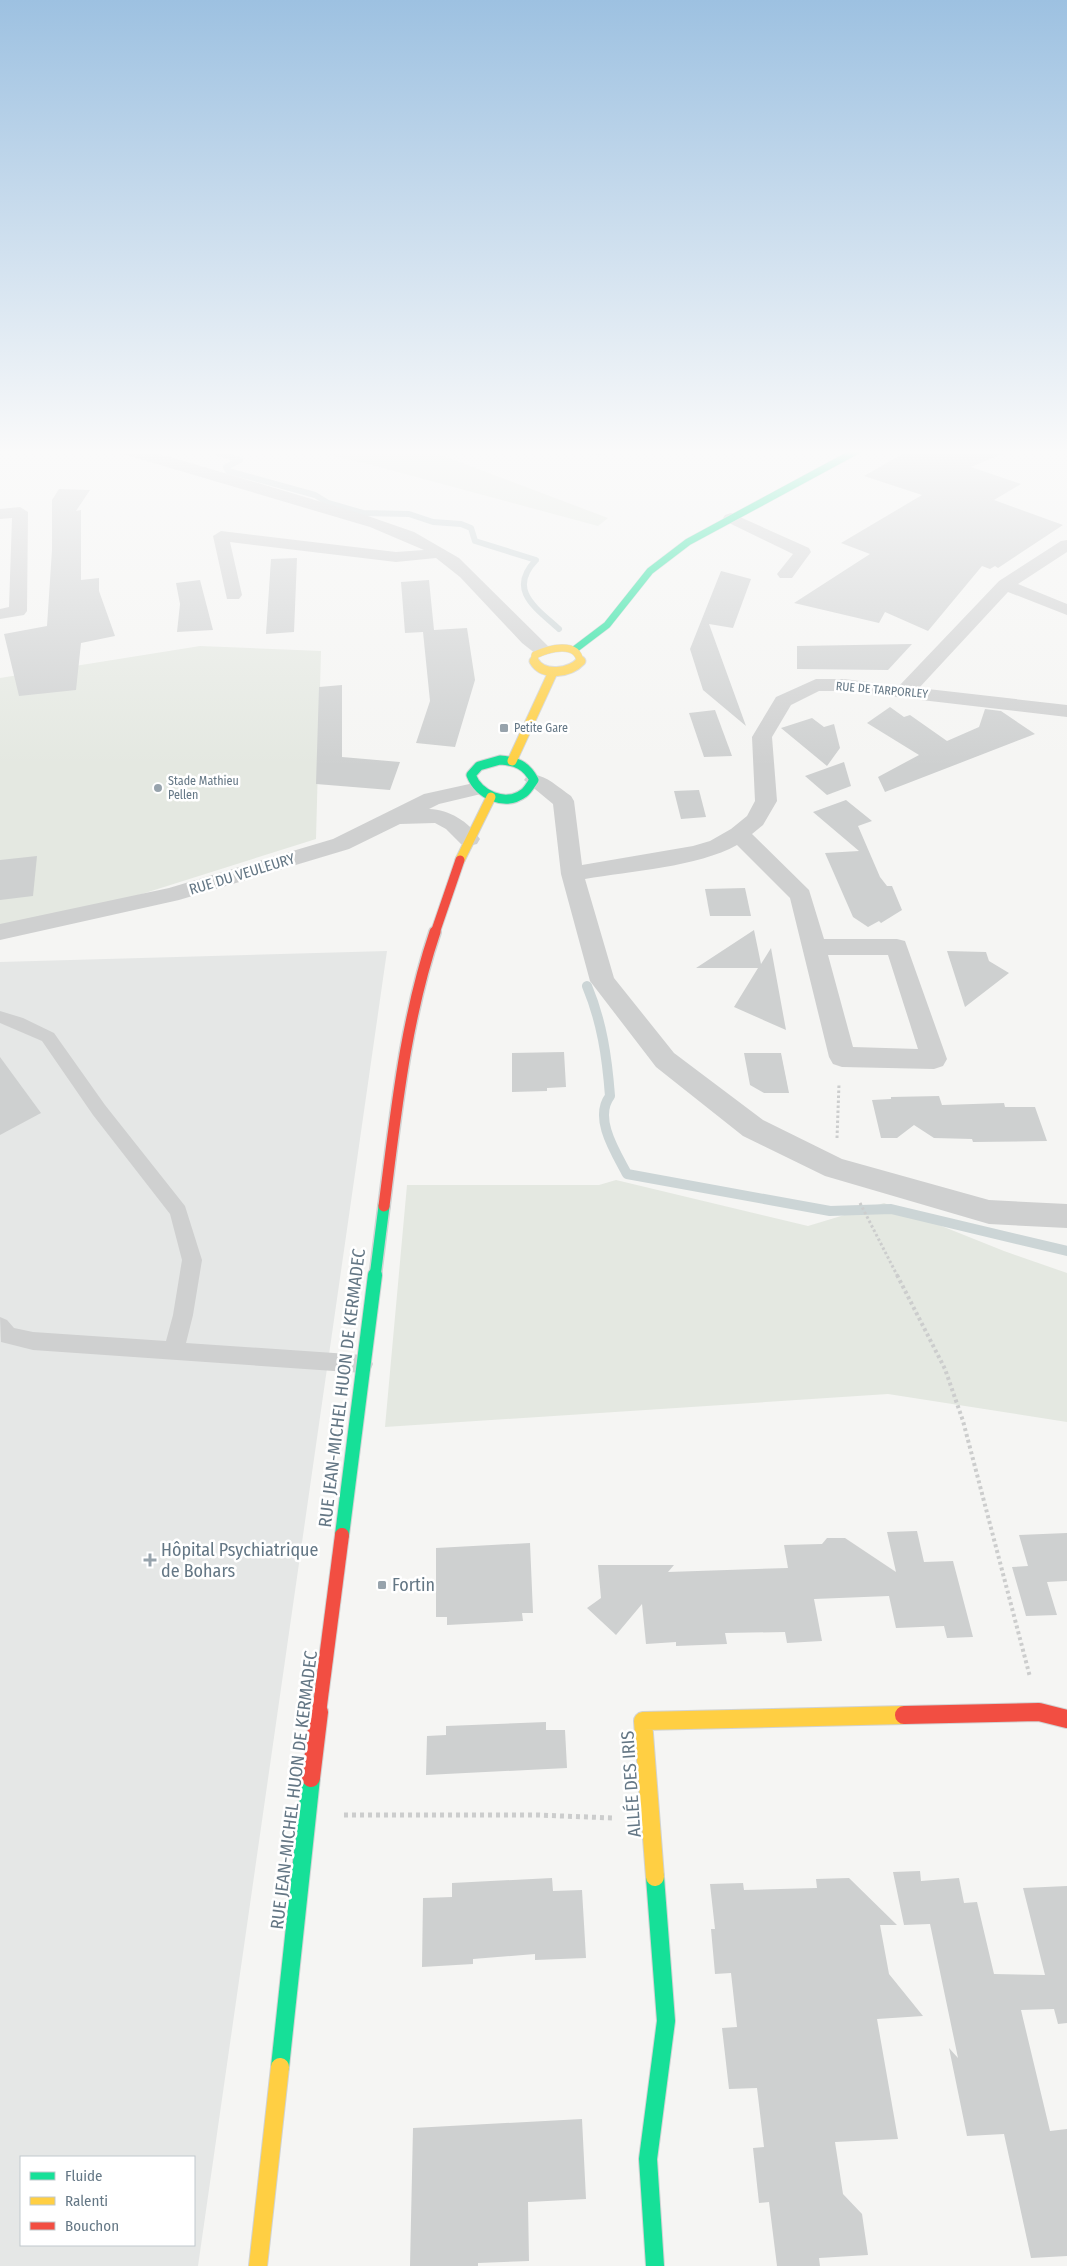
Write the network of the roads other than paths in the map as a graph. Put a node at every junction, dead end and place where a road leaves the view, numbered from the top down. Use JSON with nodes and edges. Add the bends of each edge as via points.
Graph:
{"nodes":[{"id":1,"x":19,"y":555,"type":"edge"},
{"id":2,"x":225,"y":555,"type":"edge"},
{"id":3,"x":370,"y":555,"type":"edge"},
{"id":4,"x":426,"y":555,"type":"edge"},
{"id":5,"x":443,"y":555,"type":"edge"},
{"id":6,"x":671,"y":555,"type":"edge"},
{"id":7,"x":801,"y":555,"type":"edge"},
{"id":8,"x":1052,"y":555,"type":"edge"},
{"id":9,"x":786,"y":574,"type":"dead end"},
{"id":10,"x":1006,"y":585,"type":"junction"},
{"id":11,"x":233,"y":595,"type":"dead end"},
{"id":12,"x":1067,"y":610,"type":"edge"},
{"id":13,"x":0,"y":614,"type":"edge"},
{"id":14,"x":542,"y":650,"type":"junction"},
{"id":15,"x":574,"y":650,"type":"junction"},
{"id":16,"x":553,"y":672,"type":"junction"},
{"id":17,"x":905,"y":691,"type":"junction"},
{"id":18,"x":1067,"y":711,"type":"edge"},
{"id":19,"x":512,"y":761,"type":"junction"},
{"id":20,"x":534,"y":780,"type":"junction"},
{"id":21,"x":482,"y":793,"type":"junction"},
{"id":22,"x":395,"y":819,"type":"junction"},
{"id":23,"x":740,"y":834,"type":"junction"},
{"id":24,"x":469,"y":839,"type":"junction"},
{"id":25,"x":572,"y":874,"type":"junction"},
{"id":26,"x":0,"y":932,"type":"edge"},
{"id":27,"x":814,"y":947,"type":"junction"},
{"id":28,"x":0,"y":1017,"type":"edge"},
{"id":29,"x":1067,"y":1216,"type":"edge"},
{"id":30,"x":0,"y":1326,"type":"edge"},
{"id":31,"x":174,"y":1349,"type":"junction"},
{"id":32,"x":363,"y":1364,"type":"junction"},
{"id":33,"x":1067,"y":1719,"type":"edge"},
{"id":34,"x":258,"y":2266,"type":"edge"},
{"id":35,"x":655,"y":2266,"type":"edge"}],
"edges":[{"from":1,"to":13,"type":"street","via":[[18,611]]},
{"from":2,"to":11,"type":"street"},
{"from":3,"to":4,"type":"street","via":[[396,558]]},
{"from":5,"to":14,"type":"street","via":[[482,587],[528,639]]},
{"from":6,"to":15,"type":"street","via":[[650,571],[607,625]]},
{"from":7,"to":9,"type":"street"},
{"from":8,"to":10,"type":"street"},
{"from":10,"to":12,"type":"street"},
{"from":10,"to":17,"type":"street"},
{"from":14,"to":15,"type":"street","via":[[564,647]]},
{"from":14,"to":16,"type":"street","via":[[535,656],[534,663]]},
{"from":15,"to":16,"type":"street","via":[[581,662],[576,668]]},
{"from":16,"to":19,"type":"street"},
{"from":17,"to":18,"type":"street","name":"RUE DE TARPORLEY"},
{"from":17,"to":23,"type":"street","name":"RUE DE TARPORLEY","via":[[816,685],[783,701],[762,737],[766,801],[755,820]]},
{"from":19,"to":20,"type":"street","via":[[528,768]]},
{"from":19,"to":21,"type":"street","via":[[488,762],[478,767],[470,781]]},
{"from":20,"to":21,"type":"street","via":[[520,795],[506,798]]},
{"from":20,"to":25,"type":"street","via":[[563,801]]},
{"from":21,"to":22,"type":"street","name":"RUE DU VEULEURY","via":[[432,799]]},
{"from":21,"to":24,"type":"street","name":"RUE JEAN-MICHEL HUON DE KERMADEC"},
{"from":22,"to":24,"type":"street","via":[[440,817],[454,822]]},
{"from":22,"to":26,"type":"street","name":"RUE DU VEULEURY","via":[[341,844],[171,896]]},
{"from":23,"to":25,"type":"street","name":"RUE DE TARPORLEY","via":[[718,846],[696,852]]},
{"from":23,"to":27,"type":"street","via":[[801,895]]},
{"from":24,"to":32,"type":"street","name":"RUE JEAN-MICHEL HUON DE KERMADEC","via":[[421,973],[402,1062]]},
{"from":25,"to":29,"type":"street","via":[[602,981],[664,1060],[753,1128],[835,1168],[989,1212]]},
{"from":27,"to":27,"type":"street","via":[[842,1057],[934,1059],[897,948]]},
{"from":28,"to":31,"type":"lane","via":[[48,1037],[99,1110],[178,1211],[192,1260]]},
{"from":30,"to":31,"type":"lane","via":[[8,1336],[33,1341]]},
{"from":31,"to":32,"type":"lane"},
{"from":32,"to":34,"type":"street","name":"RUE JEAN-MICHEL HUON DE KERMADEC"},
{"from":33,"to":35,"type":"street","name":"ALLÉE DES IRIS","via":[[1040,1712],[643,1721],[666,2021],[648,2159]]}]}
